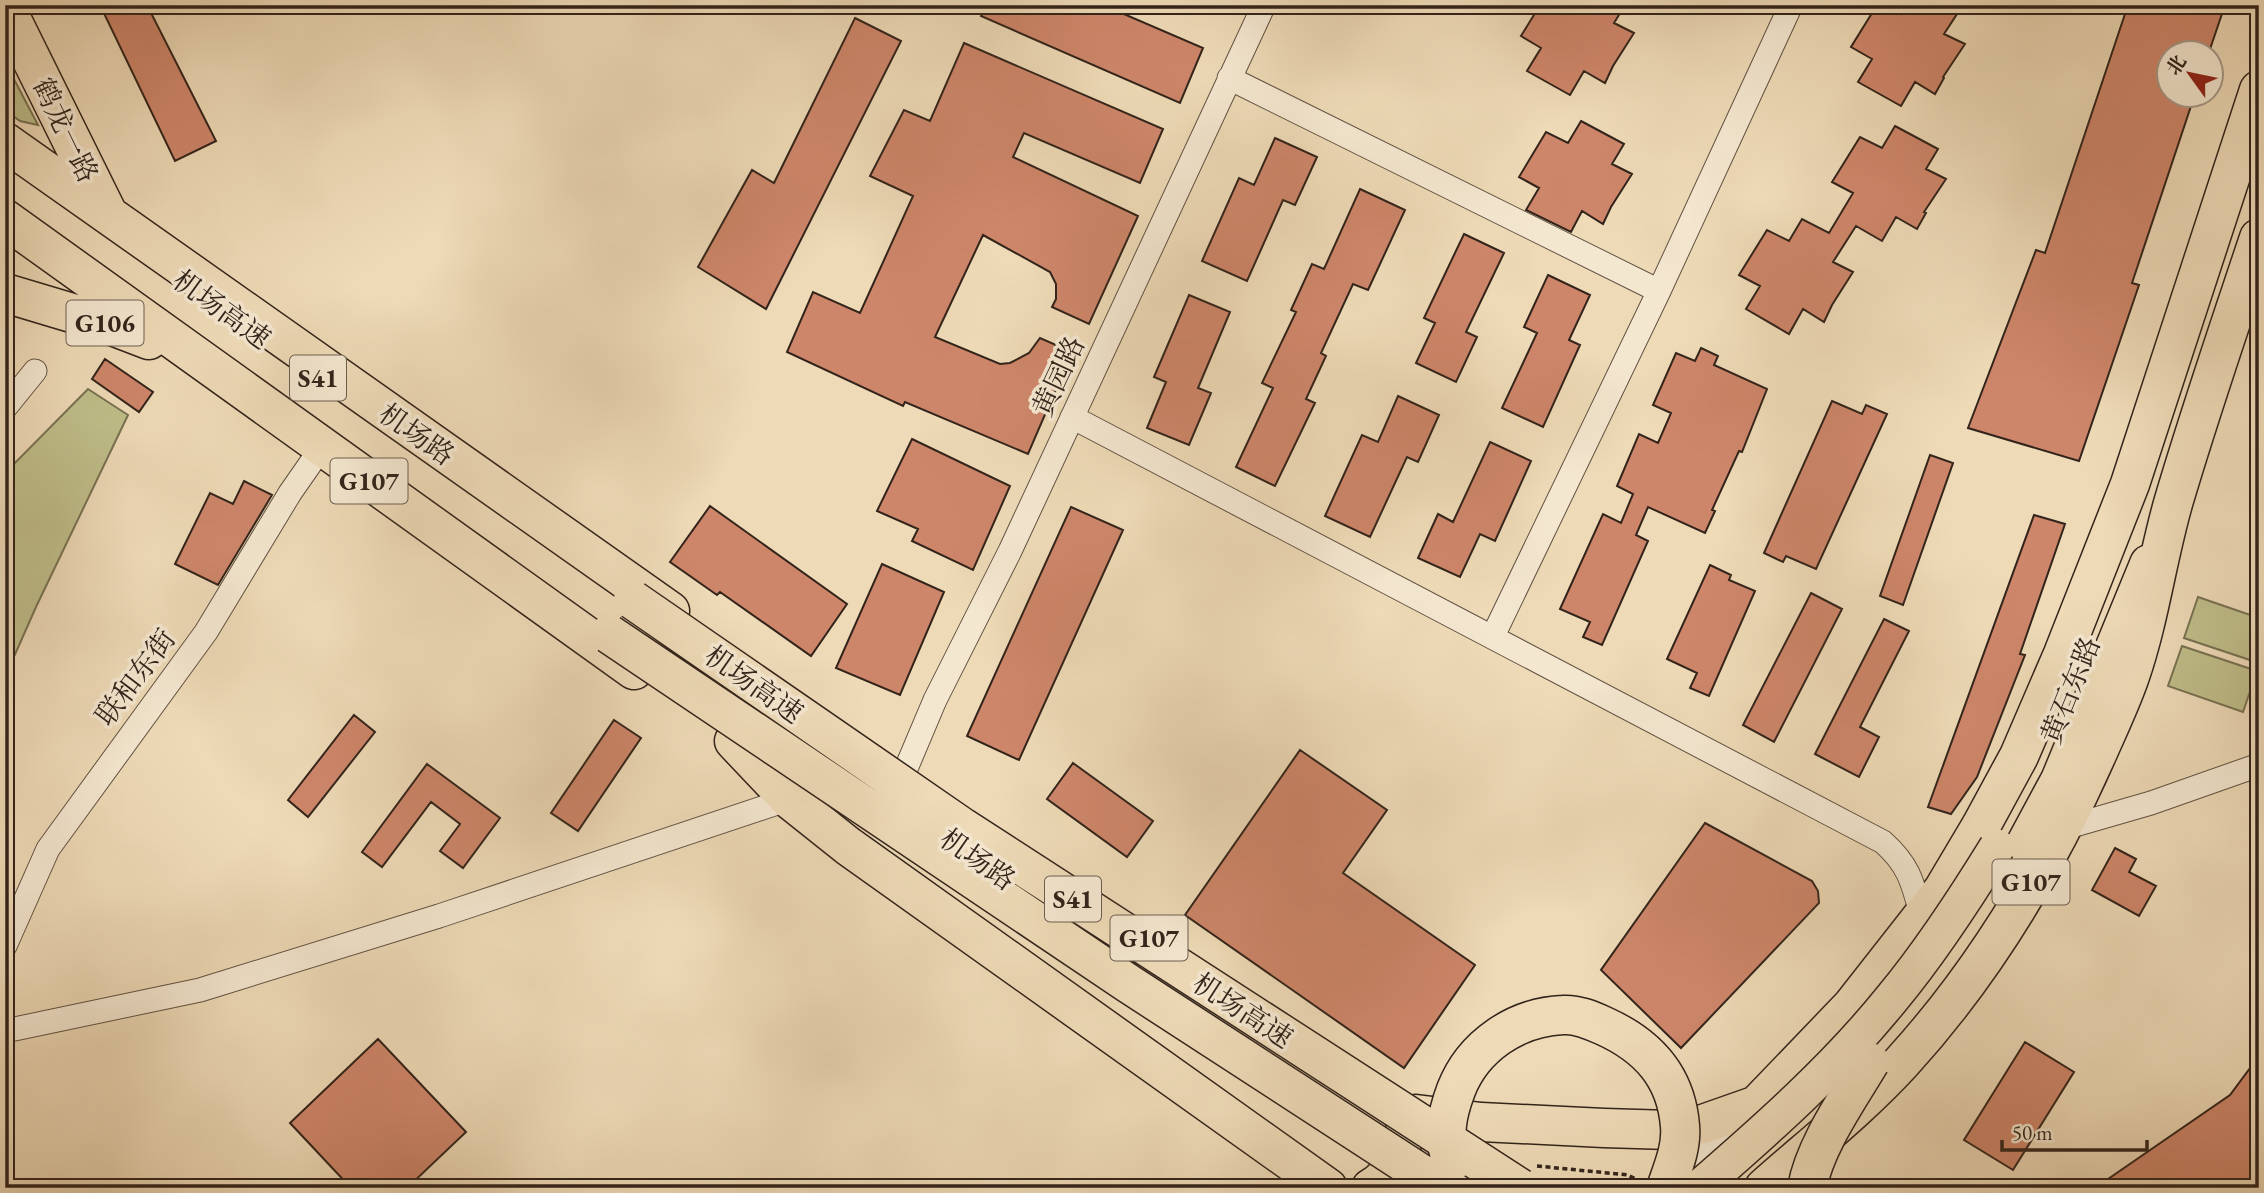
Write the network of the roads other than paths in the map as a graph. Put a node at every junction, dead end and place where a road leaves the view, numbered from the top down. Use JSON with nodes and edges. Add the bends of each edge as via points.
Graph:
{"nodes":[{"id":1,"x":1264,"y":5,"type":"edge"},
{"id":2,"x":1791,"y":5,"type":"edge"},
{"id":3,"x":5,"y":6,"type":"edge"},
{"id":4,"x":1229,"y":78,"type":"junction"},
{"id":5,"x":2259,"y":90,"type":"edge"},
{"id":6,"x":5,"y":142,"type":"edge"},
{"id":7,"x":5,"y":154,"type":"edge"},
{"id":8,"x":5,"y":203,"type":"edge"},
{"id":9,"x":109,"y":217,"type":"junction"},
{"id":10,"x":5,"y":219,"type":"edge"},
{"id":11,"x":2259,"y":239,"type":"edge"},
{"id":12,"x":1659,"y":291,"type":"junction"},
{"id":13,"x":5,"y":293,"type":"edge"},
{"id":14,"x":203,"y":361,"type":"junction"},
{"id":15,"x":35,"y":371,"type":"dead end"},
{"id":16,"x":5,"y":408,"type":"edge"},
{"id":17,"x":1072,"y":417,"type":"junction"},
{"id":18,"x":322,"y":447,"type":"junction"},
{"id":19,"x":2130,"y":484,"type":"junction"},
{"id":20,"x":2174,"y":502,"type":"junction"},
{"id":21,"x":1493,"y":636,"type":"junction"},
{"id":22,"x":762,"y":676,"type":"junction"},
{"id":23,"x":734,"y":741,"type":"junction"},
{"id":24,"x":2259,"y":765,"type":"edge"},
{"id":25,"x":905,"y":771,"type":"junction"},
{"id":26,"x":789,"y":799,"type":"junction"},
{"id":27,"x":2061,"y":830,"type":"junction"},
{"id":28,"x":2007,"y":852,"type":"junction"},
{"id":29,"x":1922,"y":917,"type":"junction"},
{"id":30,"x":5,"y":946,"type":"edge"},
{"id":31,"x":1081,"y":950,"type":"junction"},
{"id":32,"x":5,"y":1031,"type":"edge"},
{"id":33,"x":1870,"y":1062,"type":"junction"},
{"id":34,"x":1757,"y":1105,"type":"junction"},
{"id":35,"x":1400,"y":1112,"type":"junction"},
{"id":36,"x":1811,"y":1146,"type":"junction"},
{"id":37,"x":1674,"y":1183,"type":"edge"},
{"id":38,"x":1513,"y":1186,"type":"edge"},
{"id":39,"x":1328,"y":1188,"type":"edge"},
{"id":40,"x":1371,"y":1188,"type":"edge"},
{"id":41,"x":1396,"y":1188,"type":"edge"},
{"id":42,"x":1443,"y":1188,"type":"edge"},
{"id":43,"x":1454,"y":1188,"type":"edge"},
{"id":44,"x":1466,"y":1188,"type":"edge"},
{"id":45,"x":1731,"y":1188,"type":"edge"},
{"id":46,"x":1764,"y":1188,"type":"edge"},
{"id":47,"x":1807,"y":1188,"type":"edge"}],
"edges":[{"from":1,"to":4,"type":"street","name":"黄园路"},
{"from":2,"to":12,"type":"street"},
{"from":3,"to":9,"type":"highway","name":"鹤龙一路"},
{"from":4,"to":12,"type":"street"},
{"from":4,"to":17,"type":"street","name":"黄园路"},
{"from":5,"to":19,"type":"highway","name":"黄石东路","number":"G107"},
{"from":6,"to":9,"type":"highway","name":"机场路","number":"G107"},
{"from":7,"to":38,"type":"highway","name":"机场高速","number":"S41","bridge":true,"via":[[399,436],[950,819]]},
{"from":8,"to":42,"type":"highway","name":"机场高速","number":"S41","bridge":true,"via":[[707,701]]},
{"from":9,"to":22,"type":"highway","name":"机场路","number":"G107"},
{"from":10,"to":14,"type":"highway","name":"机场路","number":"G107"},
{"from":11,"to":20,"type":"highway","name":"黄石东路","number":"G107"},
{"from":12,"to":21,"type":"street"},
{"from":13,"to":14,"type":"highway","number":"G106","via":[[102,322]]},
{"from":14,"to":18,"type":"highway","name":"机场路","number":"G107"},
{"from":15,"to":16,"type":"street"},
{"from":17,"to":21,"type":"street"},
{"from":17,"to":25,"type":"street","name":"黄园路"},
{"from":18,"to":23,"type":"highway","name":"机场路","number":"G107"},
{"from":18,"to":30,"type":"street","name":"联和东街","via":[[205,632],[48,849]]},
{"from":19,"to":28,"type":"main road","name":"黄石东路","via":[[2105,597]]},
{"from":19,"to":29,"type":"highway","number":"G107","via":[[2019,756],[1963,858]]},
{"from":20,"to":27,"type":"highway","number":"G107","via":[[2147,622],[2129,678]]},
{"from":20,"to":28,"type":"main road","name":"黄石东路","via":[[2059,779]]},
{"from":21,"to":29,"type":"street","via":[[1883,842],[1900,857],[1911,878]]},
{"from":22,"to":25,"type":"highway","name":"机场路","number":"G107"},
{"from":22,"to":31,"type":"highway","name":"机场路","via":[[806,732],[840,762]]},
{"from":23,"to":26,"type":"highway","name":"机场路","number":"G107"},
{"from":23,"to":31,"type":"highway","name":"机场路"},
{"from":24,"to":27,"type":"street"},
{"from":25,"to":35,"type":"highway","name":"机场路","number":"G107"},
{"from":26,"to":32,"type":"street","via":[[452,912],[200,990]]},
{"from":26,"to":39,"type":"highway","name":"机场路","number":"G107","via":[[958,926]]},
{"from":27,"to":36,"type":"highway","number":"G107","via":[[2007,923],[1927,1033],[1877,1087]]},
{"from":28,"to":33,"type":"main road","name":"黄石东路","via":[[1948,962]]},
{"from":28,"to":37,"type":"main road","name":"黄石东路","bridge":true,"via":[[1875,1019],[1799,1098]]},
{"from":29,"to":34,"type":"highway","number":"G107","via":[[1852,1006]]},
{"from":31,"to":41,"type":"highway","name":"机场路"},
{"from":31,"to":43,"type":"highway","name":"机场路","via":[[1244,1046]]},
{"from":33,"to":45,"type":"main road","name":"黄石东路","bridge":true},
{"from":33,"to":47,"type":"highway","bridge":true,"via":[[1828,1135]]},
{"from":34,"to":35,"type":"highway","number":"G107","via":[[1670,1130],[1481,1122]]},
{"from":34,"to":36,"type":"highway","via":[[1758,1126],[1766,1136],[1788,1148]]},
{"from":34,"to":37,"type":"main road"},
{"from":35,"to":38,"type":"main road"},
{"from":35,"to":40,"type":"highway","via":[[1404,1140],[1396,1161]]},
{"from":36,"to":46,"type":"highway","number":"G107"},
{"from":37,"to":44,"type":"highway","bridge":true,"via":[[1680,1127],[1673,1093],[1661,1068],[1618,1032],[1588,1018],[1565,1014],[1539,1018],[1497,1037],[1462,1076],[1446,1132],[1453,1165]]}]}
